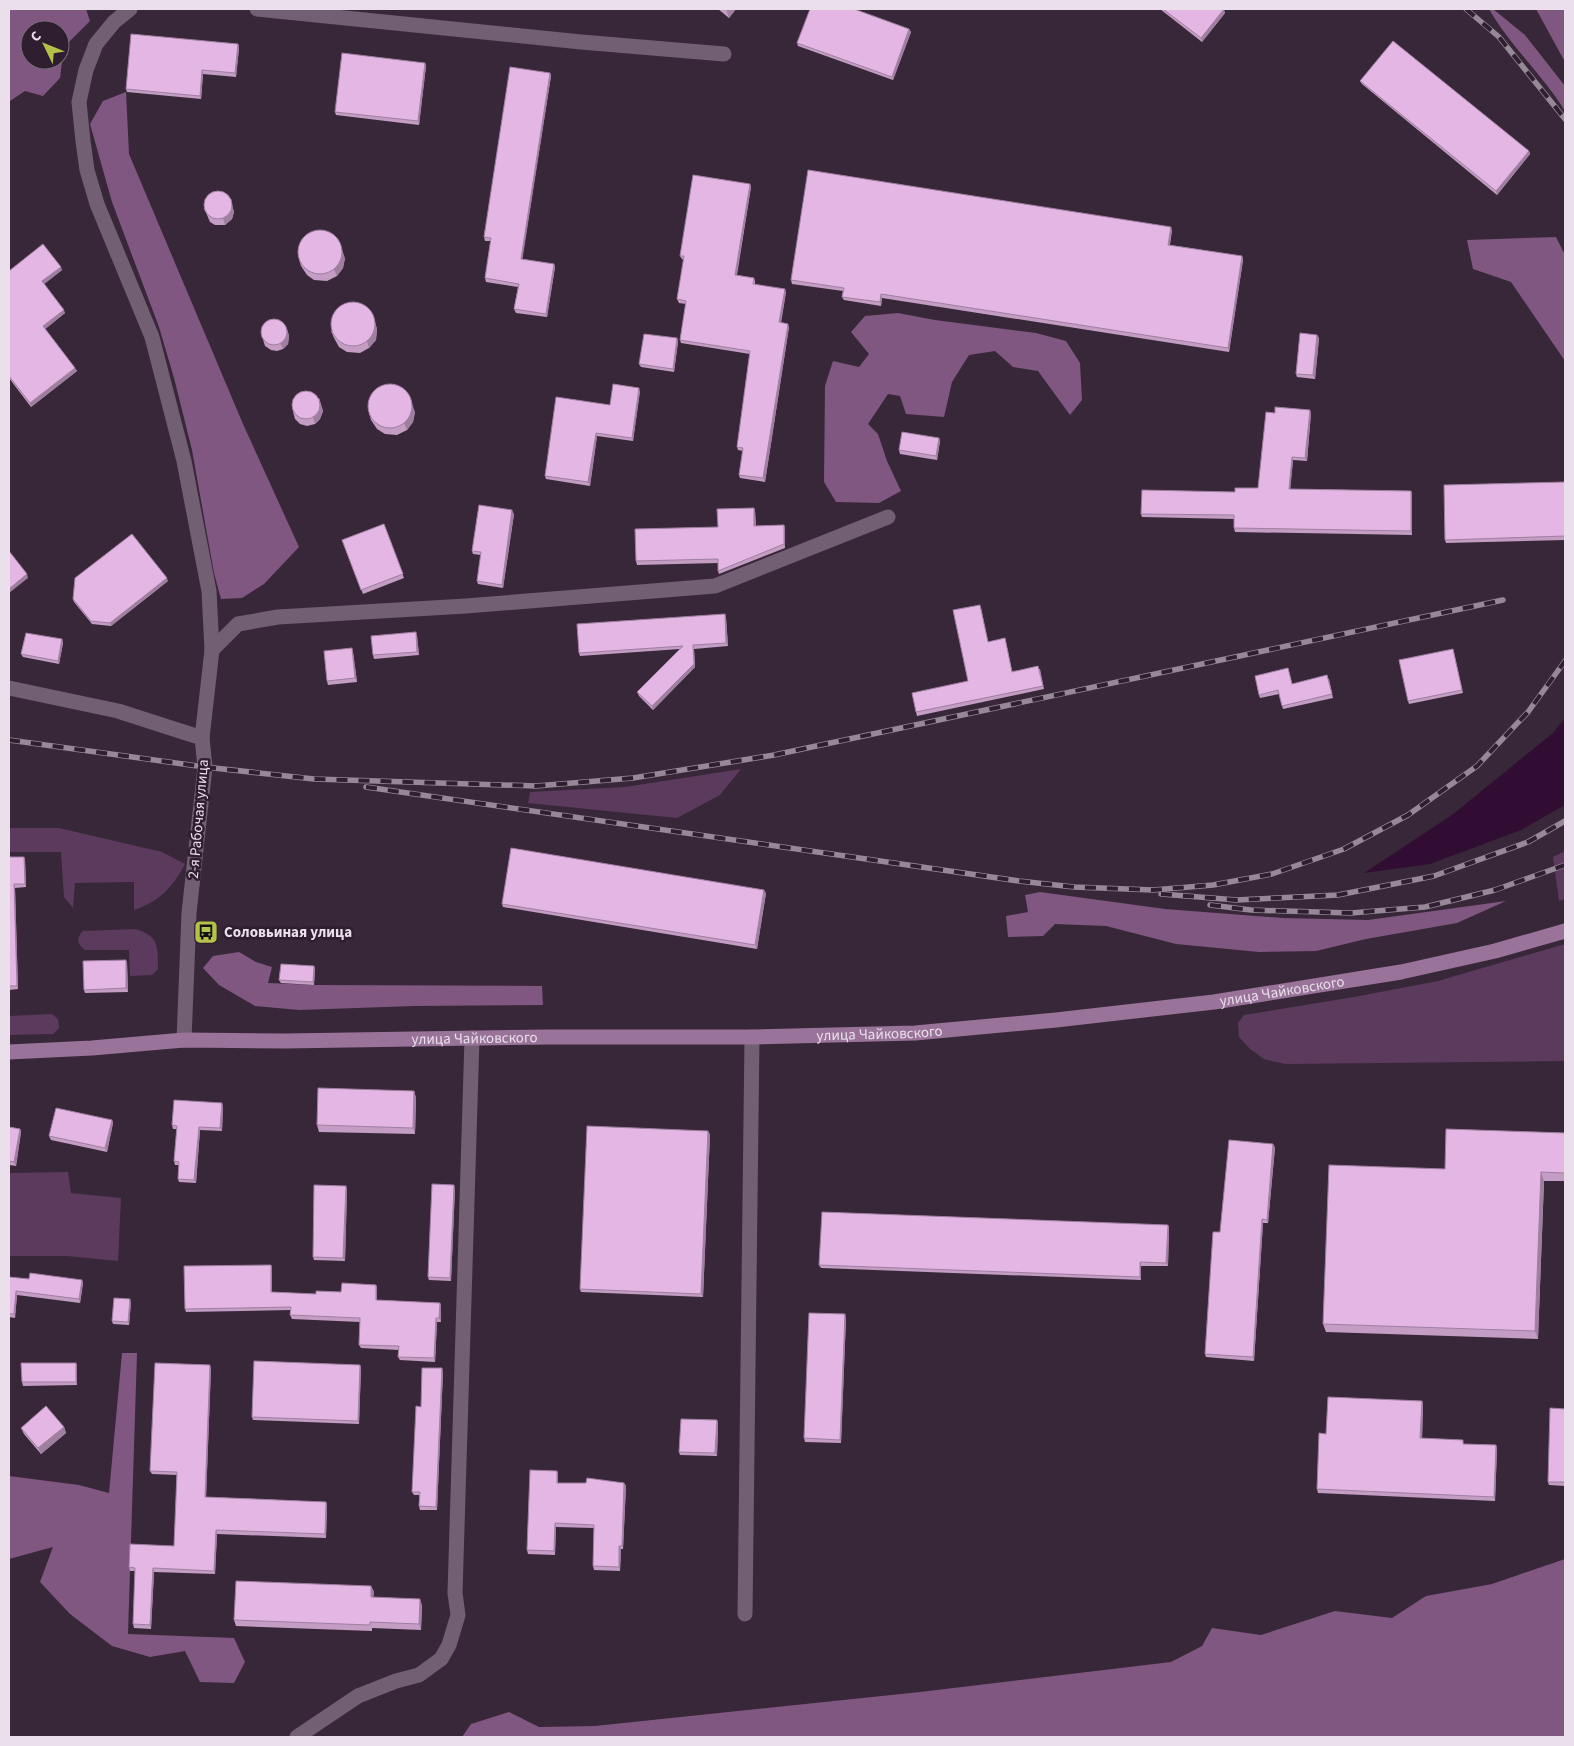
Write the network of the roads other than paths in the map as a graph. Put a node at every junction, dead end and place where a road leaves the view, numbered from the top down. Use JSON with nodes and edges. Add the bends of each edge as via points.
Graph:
{"nodes":[{"id":1,"x":130,"y":9,"type":"edge"},
{"id":2,"x":257,"y":9,"type":"edge"},
{"id":3,"x":724,"y":54,"type":"dead end"},
{"id":4,"x":888,"y":517,"type":"dead end"},
{"id":5,"x":212,"y":650,"type":"junction"},
{"id":6,"x":9,"y":688,"type":"edge"},
{"id":7,"x":202,"y":738,"type":"junction"},
{"id":8,"x":1565,"y":931,"type":"edge"},
{"id":9,"x":752,"y":1037,"type":"junction"},
{"id":10,"x":472,"y":1038,"type":"junction"},
{"id":11,"x":184,"y":1040,"type":"junction"},
{"id":12,"x":9,"y":1052,"type":"edge"},
{"id":13,"x":745,"y":1614,"type":"dead end"},
{"id":14,"x":297,"y":1737,"type":"edge"}],
"edges":[{"from":1,"to":5,"type":"street","via":[[96,44],[86,70],[79,102],[83,141],[97,204],[152,337],[165,384],[184,461],[209,591]]},
{"from":2,"to":3,"type":"street"},
{"from":4,"to":5,"type":"street","via":[[715,586],[278,617],[238,624]]},
{"from":5,"to":7,"type":"street"},
{"from":6,"to":7,"type":"street","name":"2-я Рабочая улица","via":[[118,712]]},
{"from":7,"to":11,"type":"street","name":"2-я Рабочая улица","via":[[205,766],[189,913]]},
{"from":8,"to":9,"type":"main road","name":"улица Чайковского","via":[[1401,972],[1214,1002],[915,1033]]},
{"from":9,"to":10,"type":"main road","name":"улица Чайковского"},
{"from":9,"to":13,"type":"street"},
{"from":10,"to":11,"type":"main road","name":"улица Чайковского"},
{"from":10,"to":14,"type":"street","via":[[455,1593],[458,1615],[441,1659],[419,1675],[358,1696]]},
{"from":11,"to":12,"type":"main road"}]}
